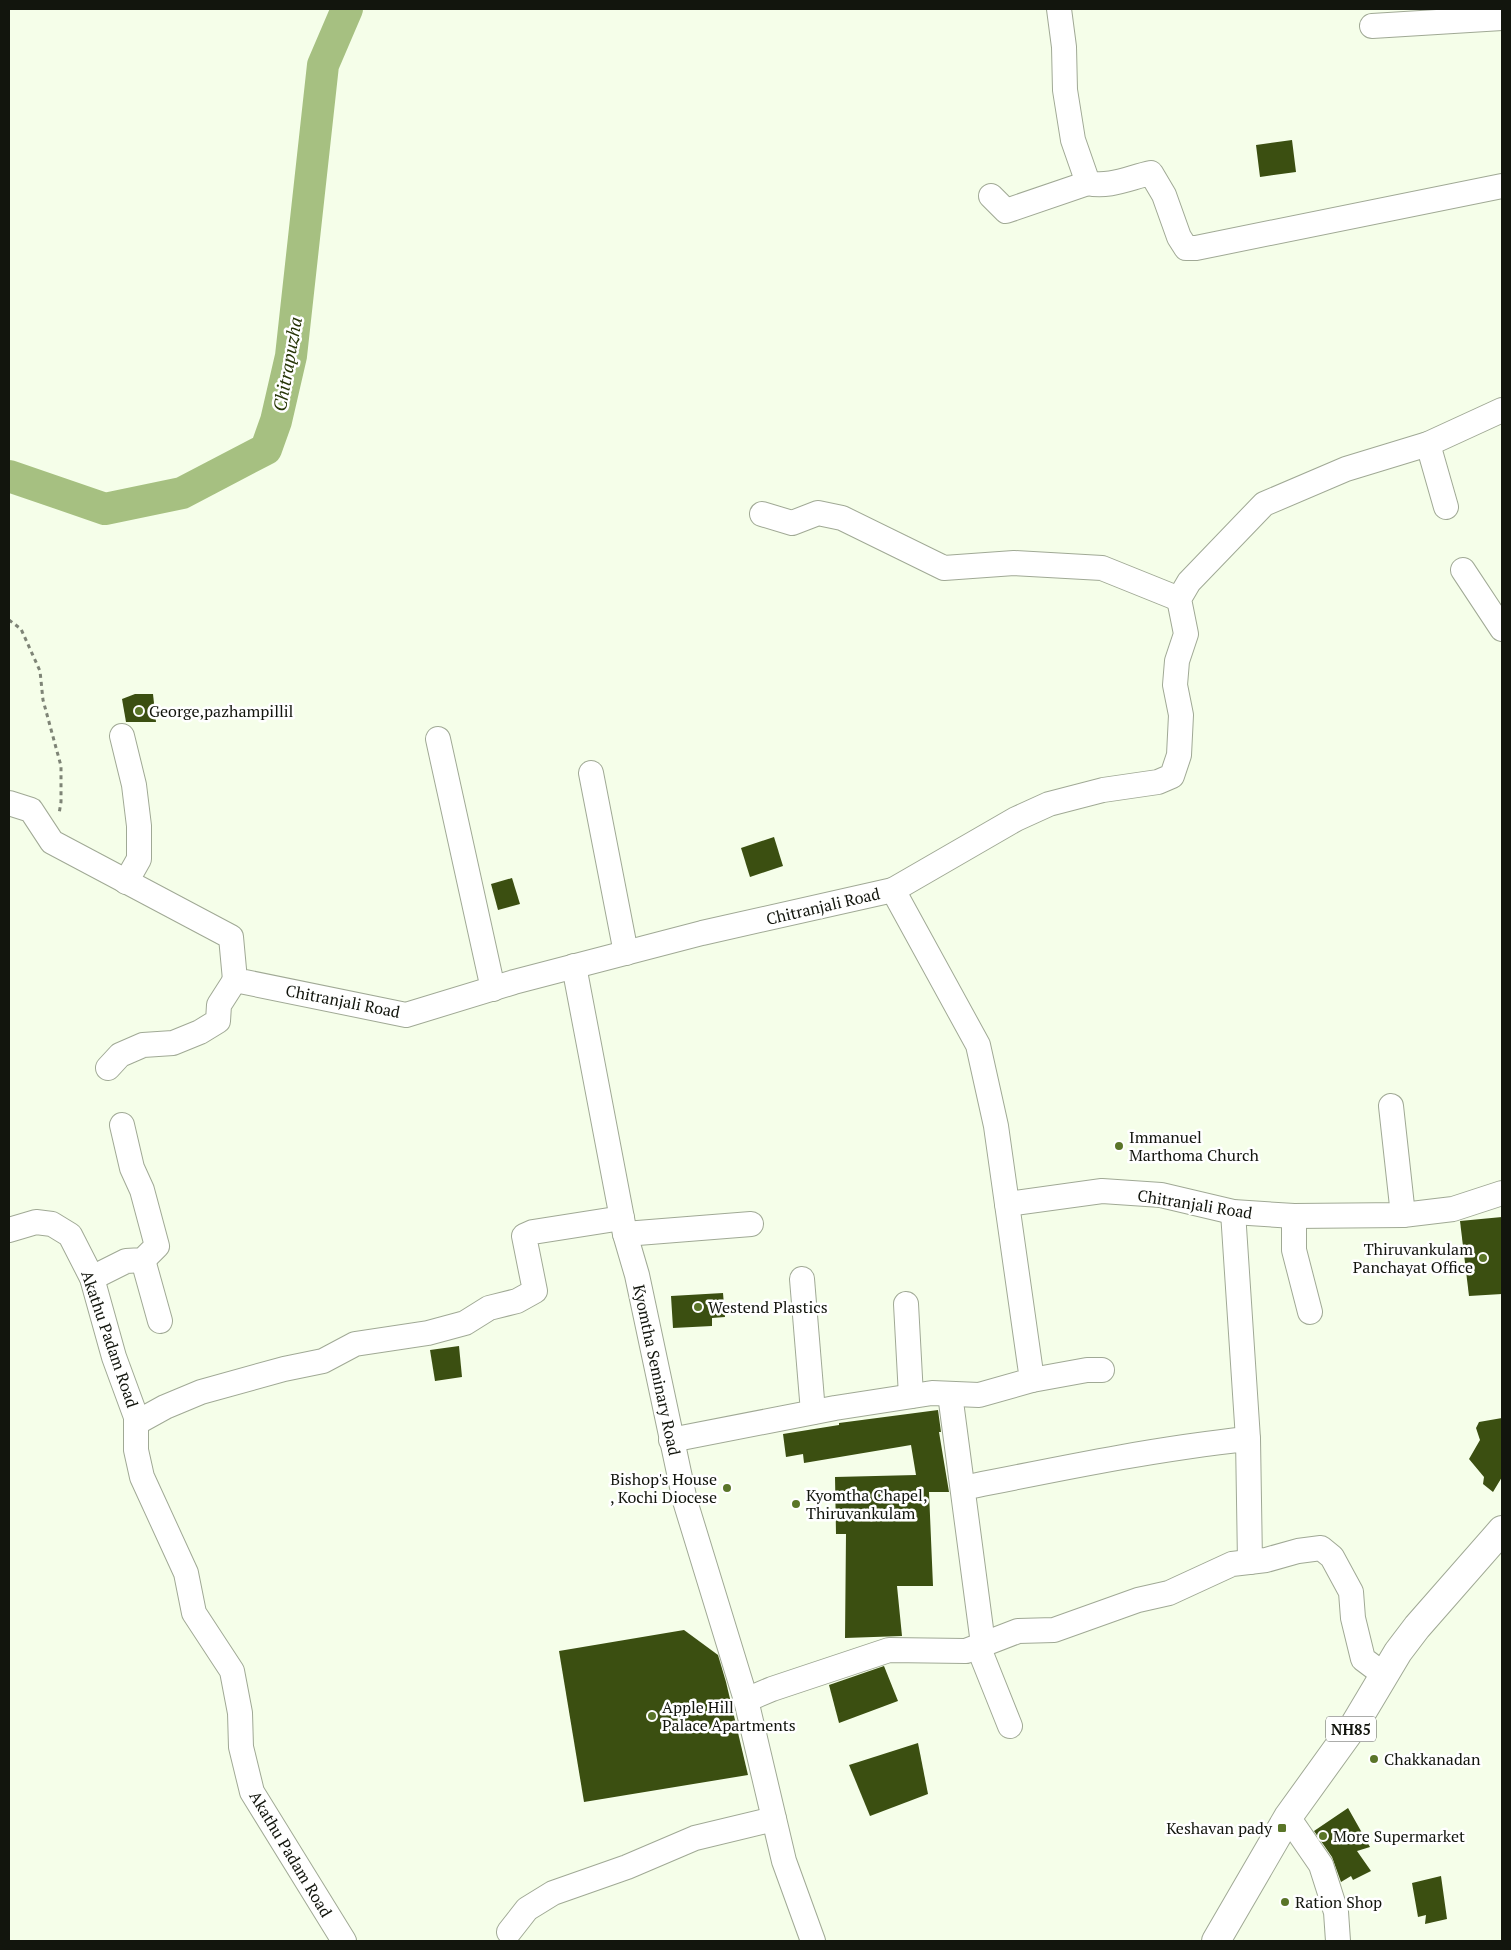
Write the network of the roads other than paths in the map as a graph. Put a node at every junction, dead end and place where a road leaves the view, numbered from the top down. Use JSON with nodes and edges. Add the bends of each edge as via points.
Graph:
{"nodes":[{"id":1,"x":1059,"y":9,"type":"edge"},
{"id":2,"x":1502,"y":18,"type":"edge"},
{"id":3,"x":1372,"y":26,"type":"dead end"},
{"id":4,"x":1088,"y":183,"type":"junction"},
{"id":5,"x":1502,"y":186,"type":"edge"},
{"id":6,"x":991,"y":196,"type":"dead end"},
{"id":7,"x":1502,"y":410,"type":"edge"},
{"id":8,"x":1428,"y":444,"type":"junction"},
{"id":9,"x":1446,"y":507,"type":"dead end"},
{"id":10,"x":762,"y":514,"type":"dead end"},
{"id":11,"x":1463,"y":570,"type":"dead end"},
{"id":12,"x":1179,"y":600,"type":"junction"},
{"id":13,"x":1502,"y":629,"type":"edge"},
{"id":14,"x":122,"y":736,"type":"dead end"},
{"id":15,"x":438,"y":739,"type":"dead end"},
{"id":16,"x":591,"y":773,"type":"dead end"},
{"id":17,"x":9,"y":803,"type":"edge"},
{"id":18,"x":126,"y":882,"type":"junction"},
{"id":19,"x":893,"y":890,"type":"junction"},
{"id":20,"x":626,"y":953,"type":"junction"},
{"id":21,"x":574,"y":966,"type":"junction"},
{"id":22,"x":236,"y":980,"type":"junction"},
{"id":23,"x":493,"y":988,"type":"junction"},
{"id":24,"x":108,"y":1068,"type":"dead end"},
{"id":25,"x":1391,"y":1106,"type":"dead end"},
{"id":26,"x":122,"y":1125,"type":"dead end"},
{"id":27,"x":1502,"y":1193,"type":"edge"},
{"id":28,"x":1007,"y":1204,"type":"junction"},
{"id":29,"x":1233,"y":1212,"type":"junction"},
{"id":30,"x":1403,"y":1214,"type":"junction"},
{"id":31,"x":1294,"y":1216,"type":"junction"},
{"id":32,"x":751,"y":1224,"type":"dead end"},
{"id":33,"x":623,"y":1226,"type":"junction"},
{"id":34,"x":9,"y":1230,"type":"edge"},
{"id":35,"x":143,"y":1260,"type":"junction"},
{"id":36,"x":92,"y":1278,"type":"junction"},
{"id":37,"x":802,"y":1279,"type":"dead end"},
{"id":38,"x":906,"y":1304,"type":"dead end"},
{"id":39,"x":1310,"y":1312,"type":"dead end"},
{"id":40,"x":160,"y":1321,"type":"dead end"},
{"id":41,"x":1102,"y":1370,"type":"dead end"},
{"id":42,"x":1032,"y":1380,"type":"junction"},
{"id":43,"x":950,"y":1394,"type":"junction"},
{"id":44,"x":911,"y":1396,"type":"junction"},
{"id":45,"x":812,"y":1412,"type":"junction"},
{"id":46,"x":136,"y":1423,"type":"junction"},
{"id":47,"x":1248,"y":1439,"type":"junction"},
{"id":48,"x":671,"y":1440,"type":"junction"},
{"id":49,"x":963,"y":1488,"type":"junction"},
{"id":50,"x":1502,"y":1530,"type":"edge"},
{"id":51,"x":1250,"y":1562,"type":"junction"},
{"id":52,"x":981,"y":1645,"type":"junction"},
{"id":53,"x":1383,"y":1674,"type":"junction"},
{"id":54,"x":746,"y":1700,"type":"junction"},
{"id":55,"x":1010,"y":1726,"type":"dead end"},
{"id":56,"x":1288,"y":1817,"type":"junction"},
{"id":57,"x":774,"y":1819,"type":"junction"},
{"id":58,"x":509,"y":1932,"type":"dead end"},
{"id":59,"x":344,"y":1941,"type":"edge"},
{"id":60,"x":813,"y":1941,"type":"edge"},
{"id":61,"x":1216,"y":1941,"type":"edge"},
{"id":62,"x":1338,"y":1941,"type":"edge"}],
"edges":[{"from":1,"to":4,"type":"street","via":[[1065,90],[1073,140]]},
{"from":2,"to":3,"type":"street"},
{"from":4,"to":5,"type":"street","via":[[1111,184],[1151,173],[1186,248]]},
{"from":4,"to":6,"type":"street","via":[[1006,211]]},
{"from":7,"to":8,"type":"street"},
{"from":8,"to":9,"type":"street"},
{"from":8,"to":12,"type":"street","via":[[1346,469],[1264,504],[1190,582]]},
{"from":10,"to":12,"type":"street","via":[[792,523],[818,513],[842,518],[944,568],[1014,563],[1102,568]]},
{"from":11,"to":13,"type":"street"},
{"from":12,"to":19,"type":"street","via":[[1186,634],[1177,661],[1176,685],[1181,715],[1179,754],[1172,776],[1158,782],[1102,790],[1049,804],[1016,819]]},
{"from":14,"to":18,"type":"street","via":[[134,785],[139,826],[139,860]]},
{"from":15,"to":23,"type":"street"},
{"from":16,"to":20,"type":"street"},
{"from":17,"to":18,"type":"street","via":[[30,810],[52,842]]},
{"from":18,"to":22,"type":"street","via":[[231,937]]},
{"from":19,"to":20,"type":"street","name":"Chitranjali Road"},
{"from":19,"to":28,"type":"street","name":"Chitranjali Road","via":[[978,1045],[996,1126]]},
{"from":20,"to":21,"type":"street","name":"Chitranjali Road"},
{"from":21,"to":23,"type":"street","name":"Chitranjali Road"},
{"from":21,"to":33,"type":"street","name":"Kyomtha Seminary Road"},
{"from":22,"to":23,"type":"street","name":"Chitranjali Road","via":[[406,1015]]},
{"from":22,"to":24,"type":"street","via":[[219,1005],[218,1020],[173,1043],[143,1045],[120,1055]]},
{"from":25,"to":30,"type":"street"},
{"from":26,"to":35,"type":"street","via":[[157,1246]]},
{"from":27,"to":30,"type":"street","name":"Chitranjali Road","via":[[1453,1209]]},
{"from":28,"to":29,"type":"street","name":"Chitranjali Road","via":[[1102,1191],[1161,1195]]},
{"from":28,"to":42,"type":"street"},
{"from":29,"to":31,"type":"street","name":"Chitranjali Road"},
{"from":29,"to":47,"type":"street"},
{"from":30,"to":31,"type":"street","name":"Chitranjali Road"},
{"from":31,"to":39,"type":"street","via":[[1294,1250]]},
{"from":32,"to":33,"type":"street"},
{"from":33,"to":46,"type":"street","via":[[533,1232],[524,1236],[535,1291],[517,1301],[489,1308],[466,1323],[428,1333],[355,1344],[323,1361],[201,1392],[165,1406]]},
{"from":33,"to":48,"type":"street","name":"Kyomtha Seminary Road","via":[[637,1275]]},
{"from":34,"to":36,"type":"street","name":"Akathu Padam Road","via":[[36,1222],[52,1224],[70,1236]]},
{"from":35,"to":36,"type":"street","via":[[126,1261]]},
{"from":35,"to":40,"type":"street"},
{"from":36,"to":46,"type":"street","name":"Akathu Padam Road"},
{"from":37,"to":45,"type":"street"},
{"from":38,"to":44,"type":"street"},
{"from":41,"to":42,"type":"street"},
{"from":42,"to":43,"type":"street","via":[[979,1395]]},
{"from":43,"to":44,"type":"street"},
{"from":43,"to":49,"type":"street"},
{"from":44,"to":45,"type":"street"},
{"from":45,"to":48,"type":"street"},
{"from":46,"to":59,"type":"street","name":"Akathu Padam Road","via":[[136,1450],[142,1477],[186,1573],[194,1613],[232,1672],[240,1713],[240,1747],[252,1792]]},
{"from":47,"to":49,"type":"street","via":[[1113,1458]]},
{"from":47,"to":51,"type":"street"},
{"from":48,"to":54,"type":"street","name":"Kyomtha Seminary Road","via":[[684,1501]]},
{"from":49,"to":52,"type":"street"},
{"from":50,"to":53,"type":"highway","number":"NH85","via":[[1416,1628]]},
{"from":51,"to":52,"type":"street","via":[[1232,1564],[1169,1593],[1138,1600],[1054,1630],[1018,1631]]},
{"from":51,"to":53,"type":"street","via":[[1321,1548],[1332,1557],[1351,1592],[1353,1618],[1363,1658]]},
{"from":52,"to":54,"type":"street","via":[[966,1651],[889,1650]]},
{"from":52,"to":55,"type":"street"},
{"from":53,"to":56,"type":"highway","number":"NH85","via":[[1355,1724]]},
{"from":54,"to":57,"type":"street","name":"Kyomtha Seminary Road"},
{"from":56,"to":61,"type":"highway","number":"NH85"},
{"from":56,"to":62,"type":"street","via":[[1321,1865],[1336,1912]]},
{"from":57,"to":58,"type":"street","via":[[695,1838],[553,1893],[527,1909]]},
{"from":57,"to":60,"type":"street","name":"Kyomtha Seminary Road","via":[[784,1862]]}]}
